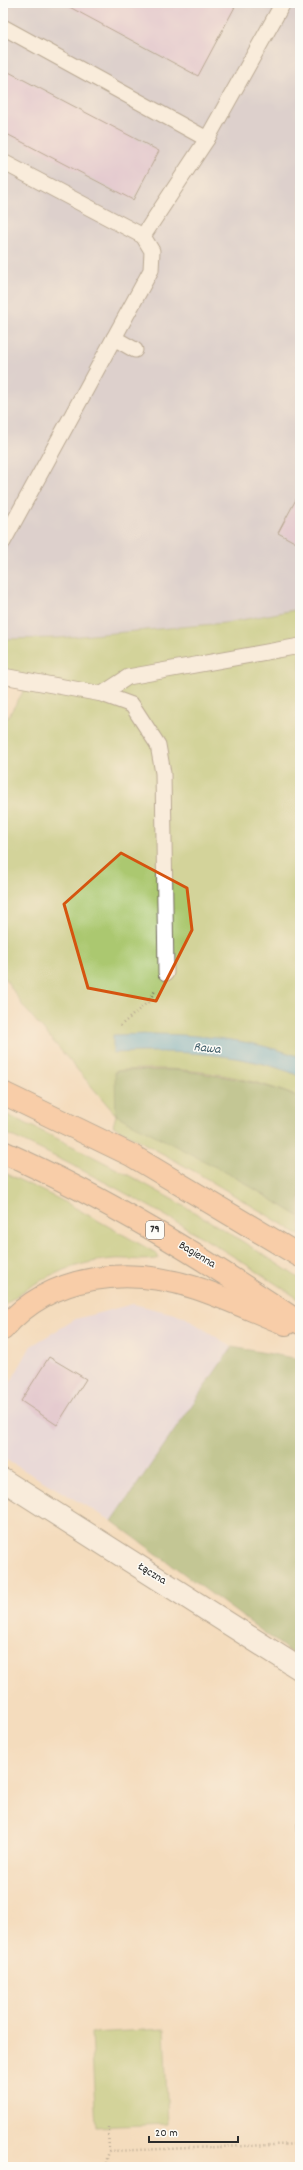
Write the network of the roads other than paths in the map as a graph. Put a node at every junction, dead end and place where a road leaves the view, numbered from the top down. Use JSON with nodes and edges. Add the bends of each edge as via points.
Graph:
{"nodes":[{"id":1,"x":283,"y":3,"type":"edge"},
{"id":2,"x":3,"y":27,"type":"edge"},
{"id":3,"x":207,"y":139,"type":"junction"},
{"id":4,"x":3,"y":162,"type":"edge"},
{"id":5,"x":143,"y":236,"type":"junction"},
{"id":6,"x":114,"y":338,"type":"junction"},
{"id":7,"x":135,"y":350,"type":"dead end"},
{"id":8,"x":3,"y":542,"type":"edge"},
{"id":9,"x":300,"y":646,"type":"edge"},
{"id":10,"x":3,"y":676,"type":"edge"},
{"id":11,"x":102,"y":694,"type":"junction"},
{"id":12,"x":166,"y":973,"type":"road end"},
{"id":13,"x":3,"y":1093,"type":"edge"},
{"id":14,"x":3,"y":1152,"type":"edge"},
{"id":15,"x":300,"y":1256,"type":"edge"},
{"id":16,"x":300,"y":1323,"type":"edge"},
{"id":17,"x":3,"y":1329,"type":"edge"},
{"id":18,"x":300,"y":1330,"type":"edge"},
{"id":19,"x":3,"y":1480,"type":"edge"},
{"id":20,"x":300,"y":1669,"type":"edge"}],
"edges":[{"from":1,"to":3,"type":"lane"},
{"from":2,"to":3,"type":"lane"},
{"from":3,"to":5,"type":"lane"},
{"from":4,"to":5,"type":"lane"},
{"from":5,"to":6,"type":"lane","via":[[152,251],[151,270]]},
{"from":6,"to":7,"type":"lane"},
{"from":6,"to":8,"type":"lane"},
{"from":9,"to":11,"type":"lane","via":[[128,677]]},
{"from":10,"to":11,"type":"lane"},
{"from":11,"to":12,"type":"lane","via":[[132,704],[158,745],[163,773]]},
{"from":13,"to":15,"type":"main road","via":[[130,1155]]},
{"from":14,"to":16,"type":"main road","name":"Bagienna","number":"79","via":[[146,1225],[228,1274]]},
{"from":17,"to":18,"type":"main road","via":[[16,1314],[52,1291],[94,1278],[145,1277],[195,1288]]},
{"from":19,"to":20,"type":"street","name":"Łączna"}]}
